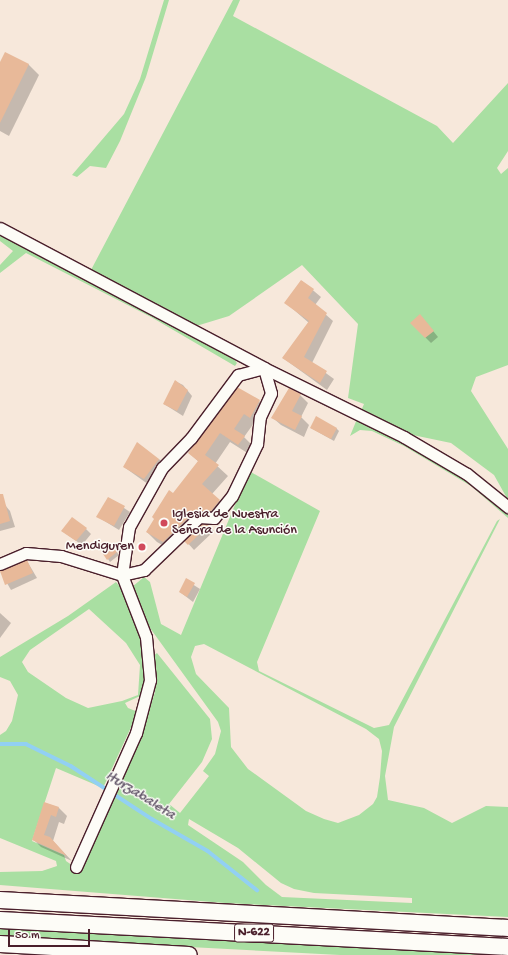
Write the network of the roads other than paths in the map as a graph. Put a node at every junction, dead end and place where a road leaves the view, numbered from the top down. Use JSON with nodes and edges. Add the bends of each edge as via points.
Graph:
{"nodes":[{"id":1,"x":0,"y":228,"type":"edge"},
{"id":2,"x":264,"y":368,"type":"junction"},
{"id":3,"x":508,"y":507,"type":"edge"},
{"id":4,"x":0,"y":564,"type":"edge"},
{"id":5,"x":122,"y":575,"type":"junction"},
{"id":6,"x":76,"y":867,"type":"dead end"},
{"id":7,"x":0,"y":900,"type":"edge"},
{"id":8,"x":0,"y":920,"type":"edge"},
{"id":9,"x":508,"y":928,"type":"edge"},
{"id":10,"x":0,"y":944,"type":"edge"},
{"id":11,"x":508,"y":947,"type":"edge"},
{"id":12,"x":189,"y":955,"type":"edge"}],
"edges":[{"from":1,"to":2,"type":"street"},
{"from":2,"to":3,"type":"street","via":[[404,437],[467,474]]},
{"from":2,"to":5,"type":"street","via":[[238,375],[191,438],[162,468],[129,527]]},
{"from":2,"to":5,"type":"street","via":[[271,393],[260,417],[257,444],[232,496],[214,518],[199,517],[144,570]]},
{"from":4,"to":5,"type":"street","via":[[26,553],[61,556]]},
{"from":5,"to":6,"type":"street","via":[[146,637],[150,680],[136,733]]},
{"from":7,"to":9,"type":"highway"},
{"from":8,"to":11,"type":"highway","number":"N-622"},
{"from":10,"to":12,"type":"highway"}]}
